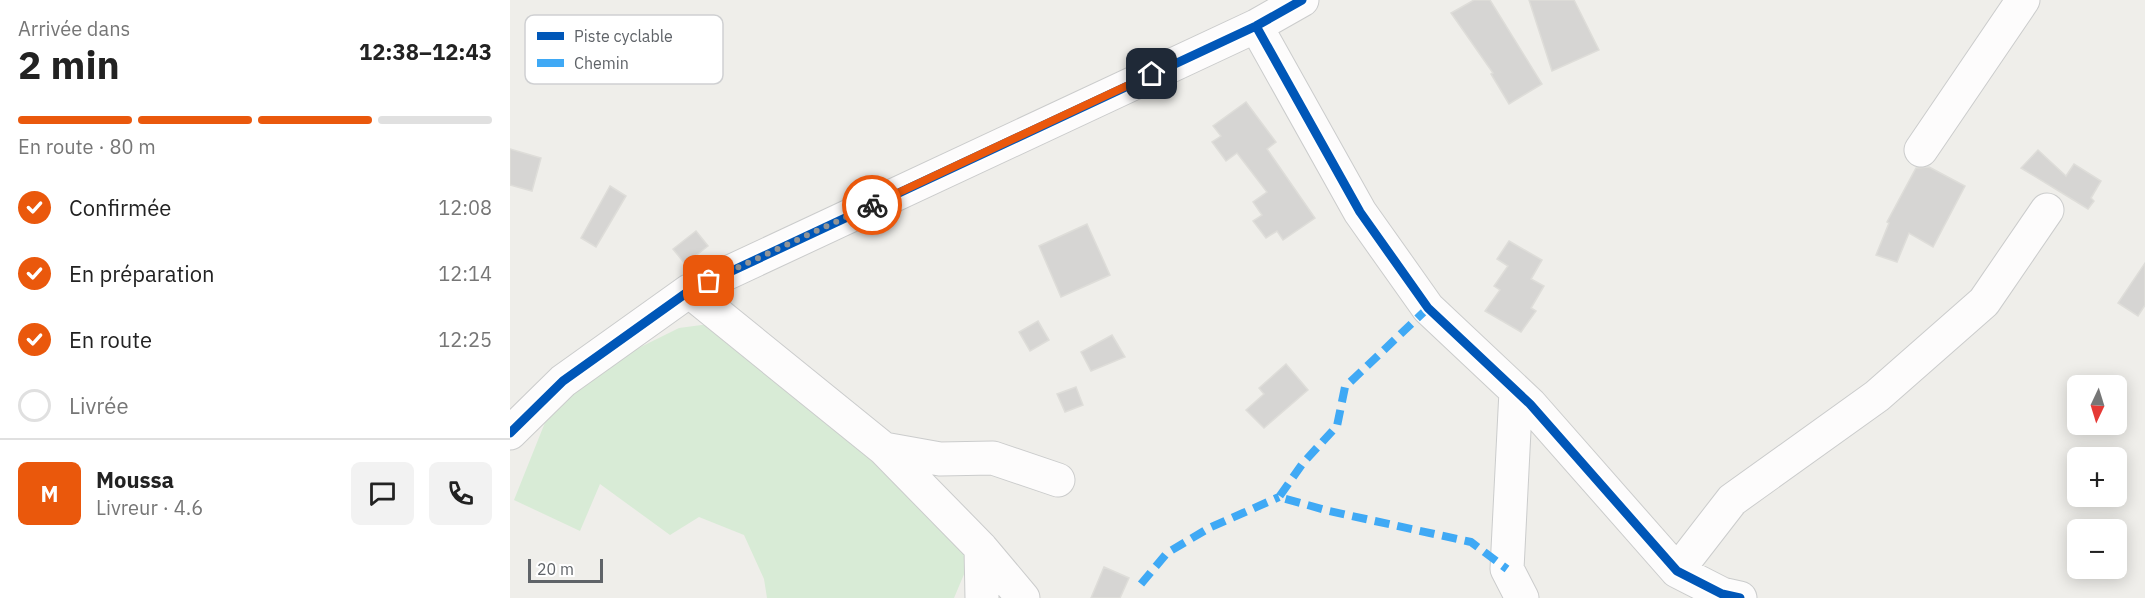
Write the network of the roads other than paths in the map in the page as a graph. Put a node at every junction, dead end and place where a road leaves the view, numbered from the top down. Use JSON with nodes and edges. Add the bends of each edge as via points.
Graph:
{"nodes":[{"id":1,"x":1302,"y":0,"type":"edge"},
{"id":2,"x":2023,"y":0,"type":"edge"},
{"id":3,"x":1256,"y":26,"type":"junction"},
{"id":4,"x":1921,"y":150,"type":"dead end"},
{"id":5,"x":2047,"y":210,"type":"dead end"},
{"id":6,"x":689,"y":291,"type":"junction"},
{"id":7,"x":1516,"y":391,"type":"junction"},
{"id":8,"x":514,"y":421,"type":"edge"},
{"id":9,"x":884,"y":449,"type":"junction"},
{"id":10,"x":1058,"y":480,"type":"dead end"},
{"id":11,"x":981,"y":548,"type":"junction"},
{"id":12,"x":1677,"y":571,"type":"junction"},
{"id":13,"x":982,"y":598,"type":"edge"},
{"id":14,"x":1023,"y":598,"type":"edge"},
{"id":15,"x":1522,"y":598,"type":"edge"},
{"id":16,"x":1740,"y":598,"type":"edge"}],
"edges":[{"from":1,"to":3,"type":"street"},
{"from":2,"to":4,"type":"street"},
{"from":3,"to":6,"type":"street"},
{"from":3,"to":7,"type":"street","via":[[1360,212],[1428,308]]},
{"from":5,"to":12,"type":"street","via":[[1984,302],[1877,396],[1732,500]]},
{"from":6,"to":8,"type":"street"},
{"from":6,"to":9,"type":"street"},
{"from":7,"to":12,"type":"street"},
{"from":7,"to":15,"type":"street","via":[[1507,569]]},
{"from":9,"to":10,"type":"street","via":[[940,459],[993,458]]},
{"from":9,"to":11,"type":"street"},
{"from":11,"to":13,"type":"street"},
{"from":11,"to":14,"type":"street"},
{"from":12,"to":16,"type":"street","via":[[1722,594]]}]}
